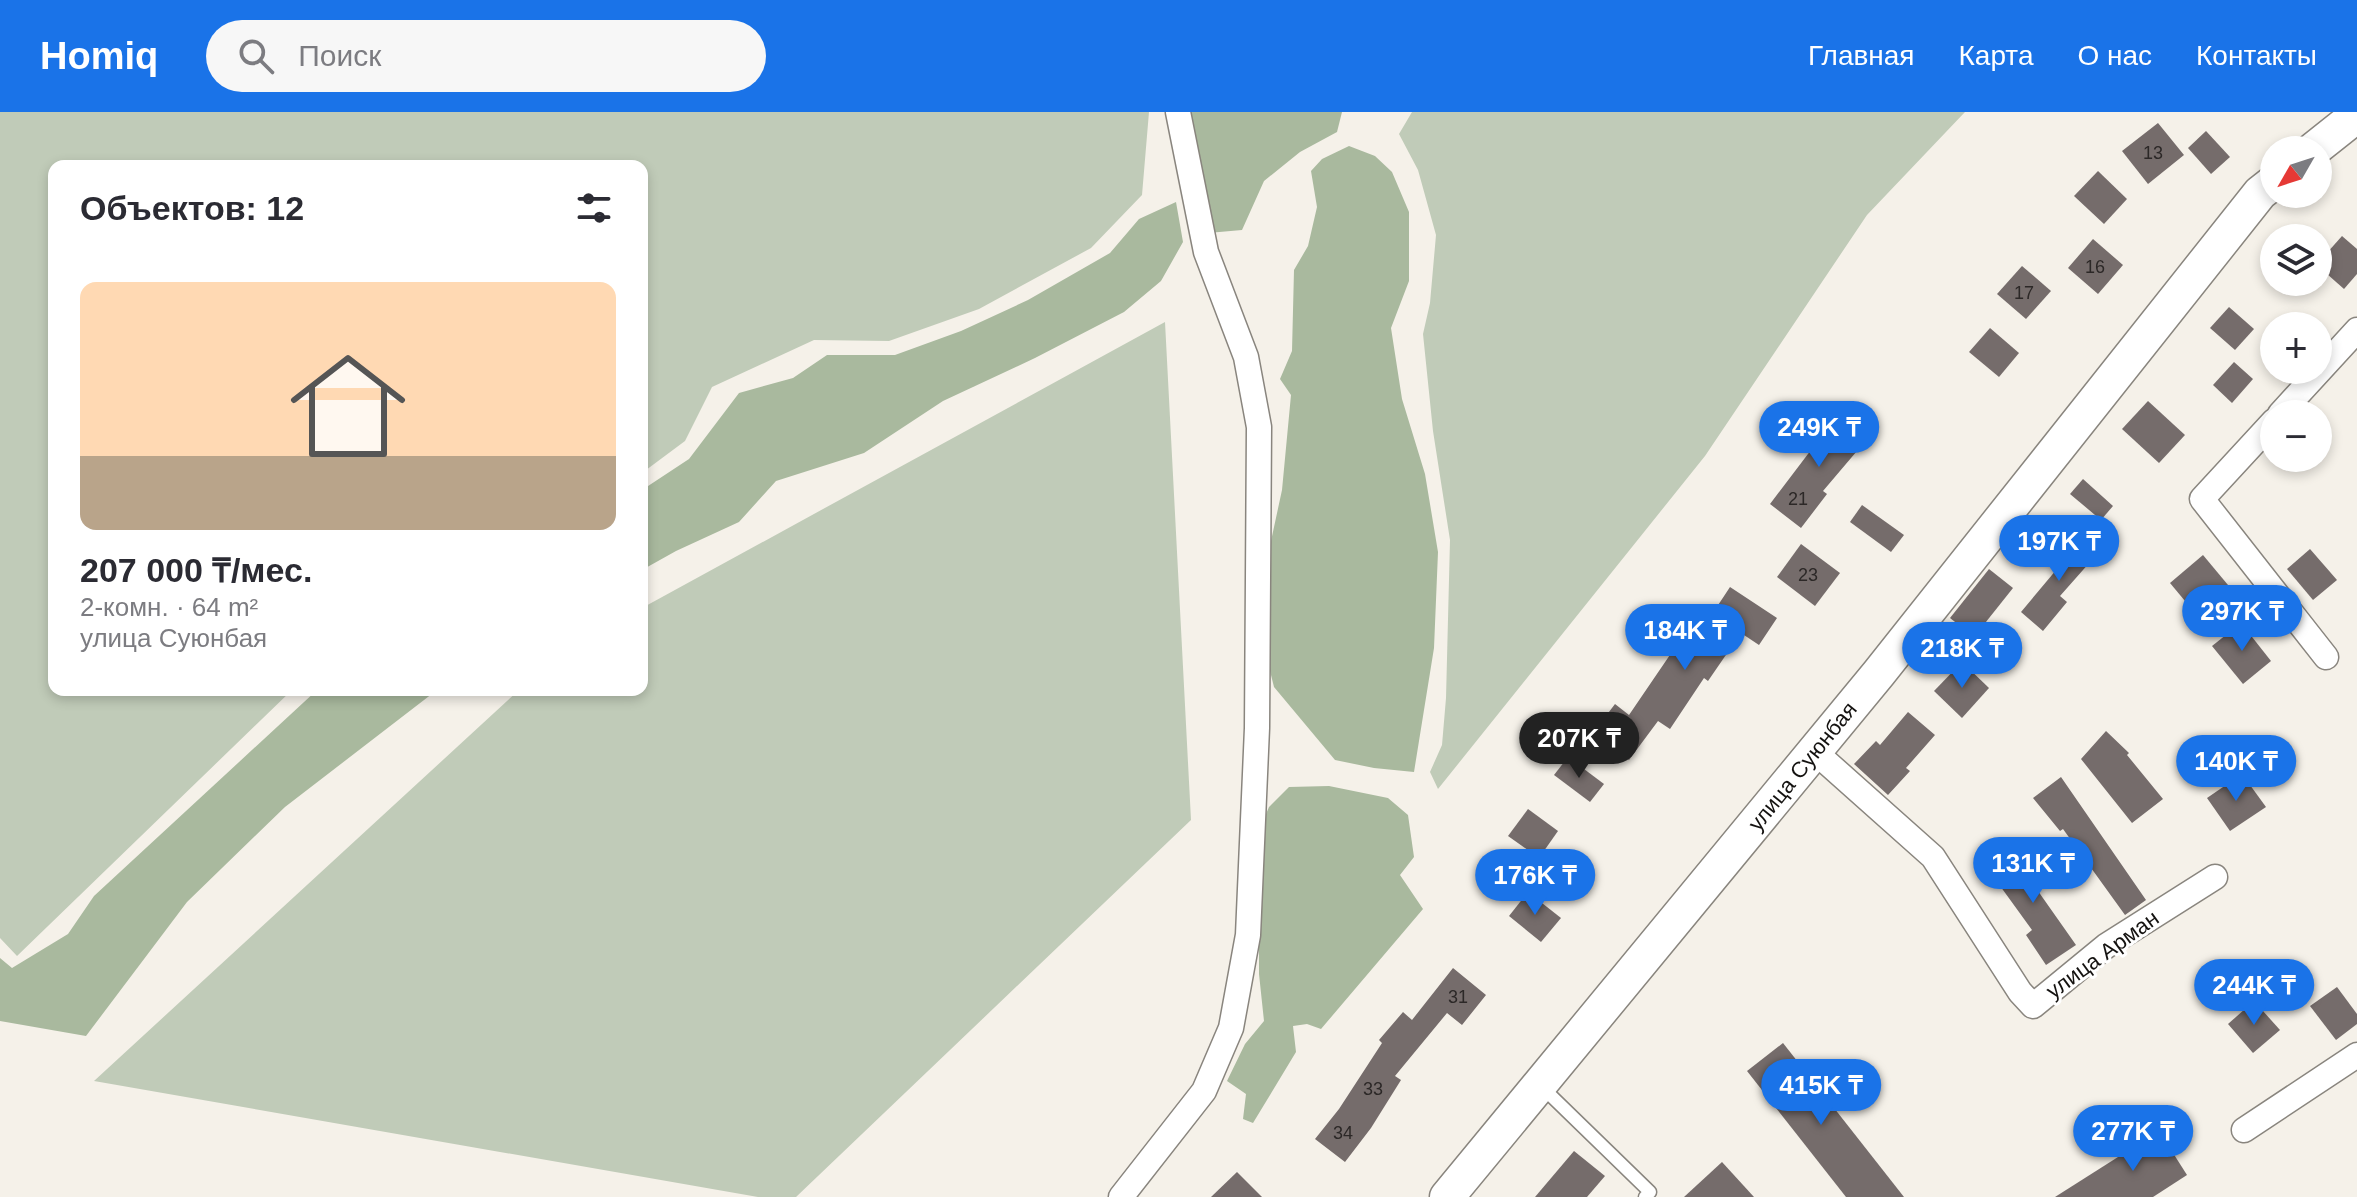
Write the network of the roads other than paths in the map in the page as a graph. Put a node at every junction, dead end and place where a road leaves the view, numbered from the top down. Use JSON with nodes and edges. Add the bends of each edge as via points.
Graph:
{"nodes":[{"id":1,"x":1178,"y":112,"type":"edge"},
{"id":2,"x":2357,"y":115,"type":"edge"},
{"id":3,"x":2331,"y":136,"type":"edge"},
{"id":4,"x":2260,"y":193,"type":"edge"},
{"id":5,"x":2357,"y":330,"type":"edge"},
{"id":6,"x":2293,"y":400,"type":"edge"},
{"id":7,"x":2260,"y":436,"type":"edge"},
{"id":8,"x":2326,"y":657,"type":"dead end"},
{"id":9,"x":1814,"y":751,"type":"junction"},
{"id":10,"x":2215,"y":877,"type":"dead end"},
{"id":11,"x":2357,"y":1055,"type":"edge"},
{"id":12,"x":1539,"y":1085,"type":"junction"},
{"id":13,"x":2244,"y":1130,"type":"dead end"},
{"id":14,"x":1121,"y":1197,"type":"edge"},
{"id":15,"x":1447,"y":1197,"type":"edge"},
{"id":16,"x":1645,"y":1197,"type":"edge"}],
"edges":[{"from":1,"to":14,"type":"street","via":[[1206,252],[1246,357],[1259,427],[1257,728],[1248,935],[1231,1028],[1204,1091]]},
{"from":2,"to":3,"type":"main road"},
{"from":4,"to":9,"type":"main road","name":"улица Суюнбая"},
{"from":5,"to":6,"type":"street"},
{"from":7,"to":8,"type":"street","via":[[2202,499]]},
{"from":9,"to":10,"type":"street","name":"улица Арман","via":[[1933,857],[2033,1006],[2106,946]]},
{"from":9,"to":12,"type":"main road","name":"улица Суюнбая"},
{"from":11,"to":13,"type":"street"},
{"from":12,"to":15,"type":"main road","name":"улица Суюнбая"},
{"from":12,"to":16,"type":"lane","via":[[1650,1192]]}]}
